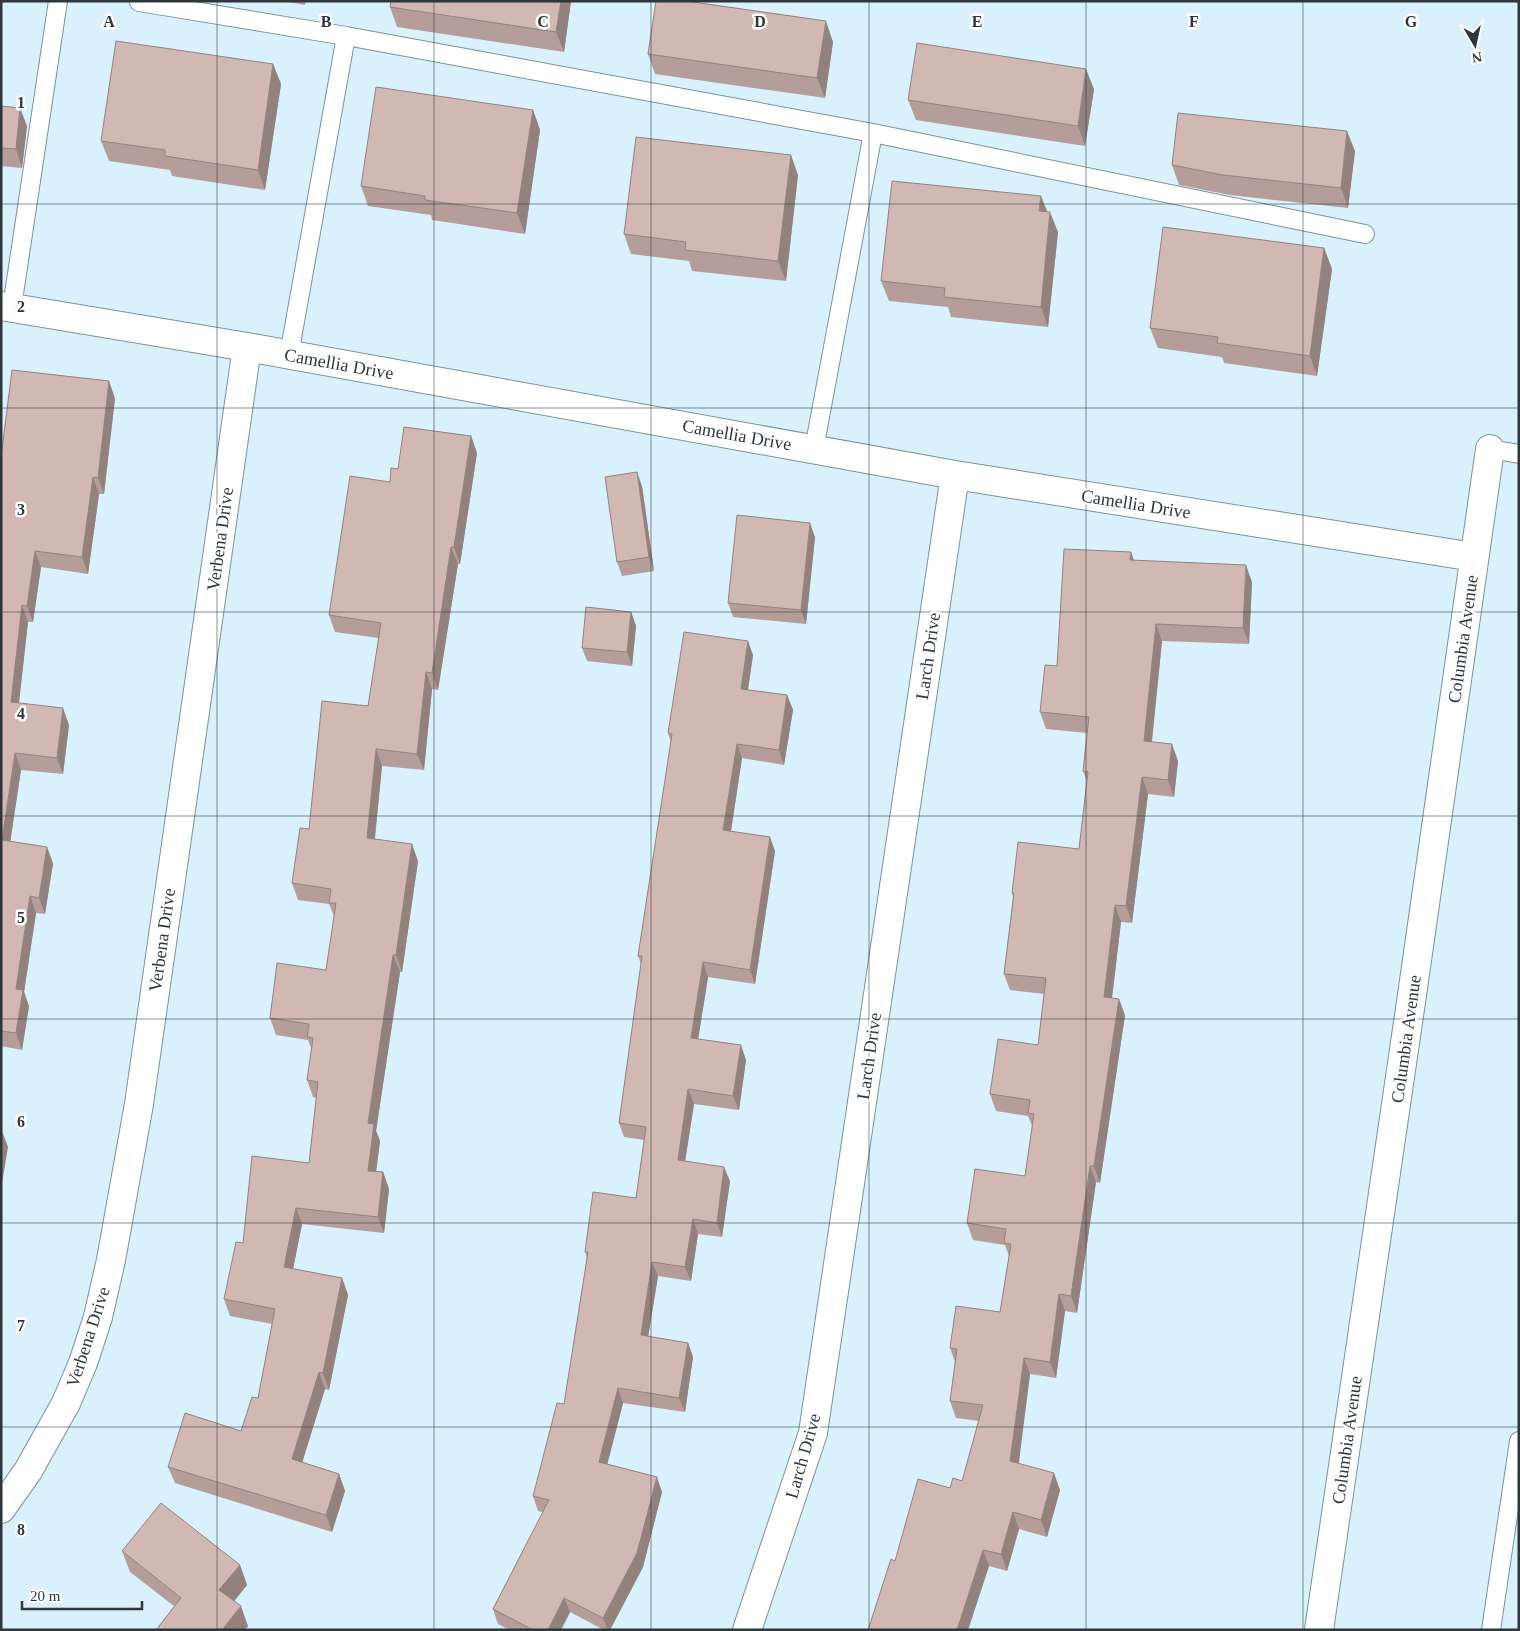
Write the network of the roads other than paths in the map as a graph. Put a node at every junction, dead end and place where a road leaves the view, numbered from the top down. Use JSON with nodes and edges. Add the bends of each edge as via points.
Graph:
{"nodes":[{"id":1,"x":58,"y":1,"type":"edge"},
{"id":2,"x":139,"y":2,"type":"edge"},
{"id":3,"x":346,"y":36,"type":"junction"},
{"id":4,"x":873,"y":133,"type":"junction"},
{"id":5,"x":1365,"y":234,"type":"dead end"},
{"id":6,"x":6,"y":306,"type":"edge"},
{"id":7,"x":247,"y":347,"type":"junction"},
{"id":8,"x":289,"y":355,"type":"junction"},
{"id":9,"x":814,"y":449,"type":"junction"},
{"id":10,"x":1490,"y":449,"type":"joint"},
{"id":11,"x":1519,"y":454,"type":"edge"},
{"id":12,"x":955,"y":475,"type":"junction"},
{"id":13,"x":1474,"y":557,"type":"junction"},
{"id":14,"x":1519,"y":1441,"type":"edge"},
{"id":15,"x":1,"y":1509,"type":"edge"},
{"id":16,"x":748,"y":1630,"type":"edge"},
{"id":17,"x":1319,"y":1630,"type":"edge"},
{"id":18,"x":1491,"y":1630,"type":"edge"}],
"edges":[{"from":1,"to":6,"type":"lane"},
{"from":2,"to":3,"type":"lane"},
{"from":3,"to":4,"type":"lane"},
{"from":3,"to":8,"type":"lane"},
{"from":4,"to":5,"type":"lane"},
{"from":4,"to":9,"type":"lane"},
{"from":6,"to":7,"type":"street","name":"Camellia Drive"},
{"from":7,"to":8,"type":"street","name":"Camellia Drive"},
{"from":7,"to":15,"type":"street","name":"Verbena Drive","via":[[139,1104],[111,1260],[84,1363],[28,1472]]},
{"from":8,"to":9,"type":"street","name":"Camellia Drive"},
{"from":9,"to":12,"type":"street","name":"Camellia Drive"},
{"from":10,"to":11,"type":"lane"},
{"from":10,"to":13,"type":"street","name":"Columbia Avenue"},
{"from":12,"to":13,"type":"street","name":"Camellia Drive"},
{"from":12,"to":16,"type":"street","name":"Larch Drive","via":[[813,1433]]},
{"from":13,"to":17,"type":"street","name":"Columbia Avenue"},
{"from":14,"to":18,"type":"lane"}]}
